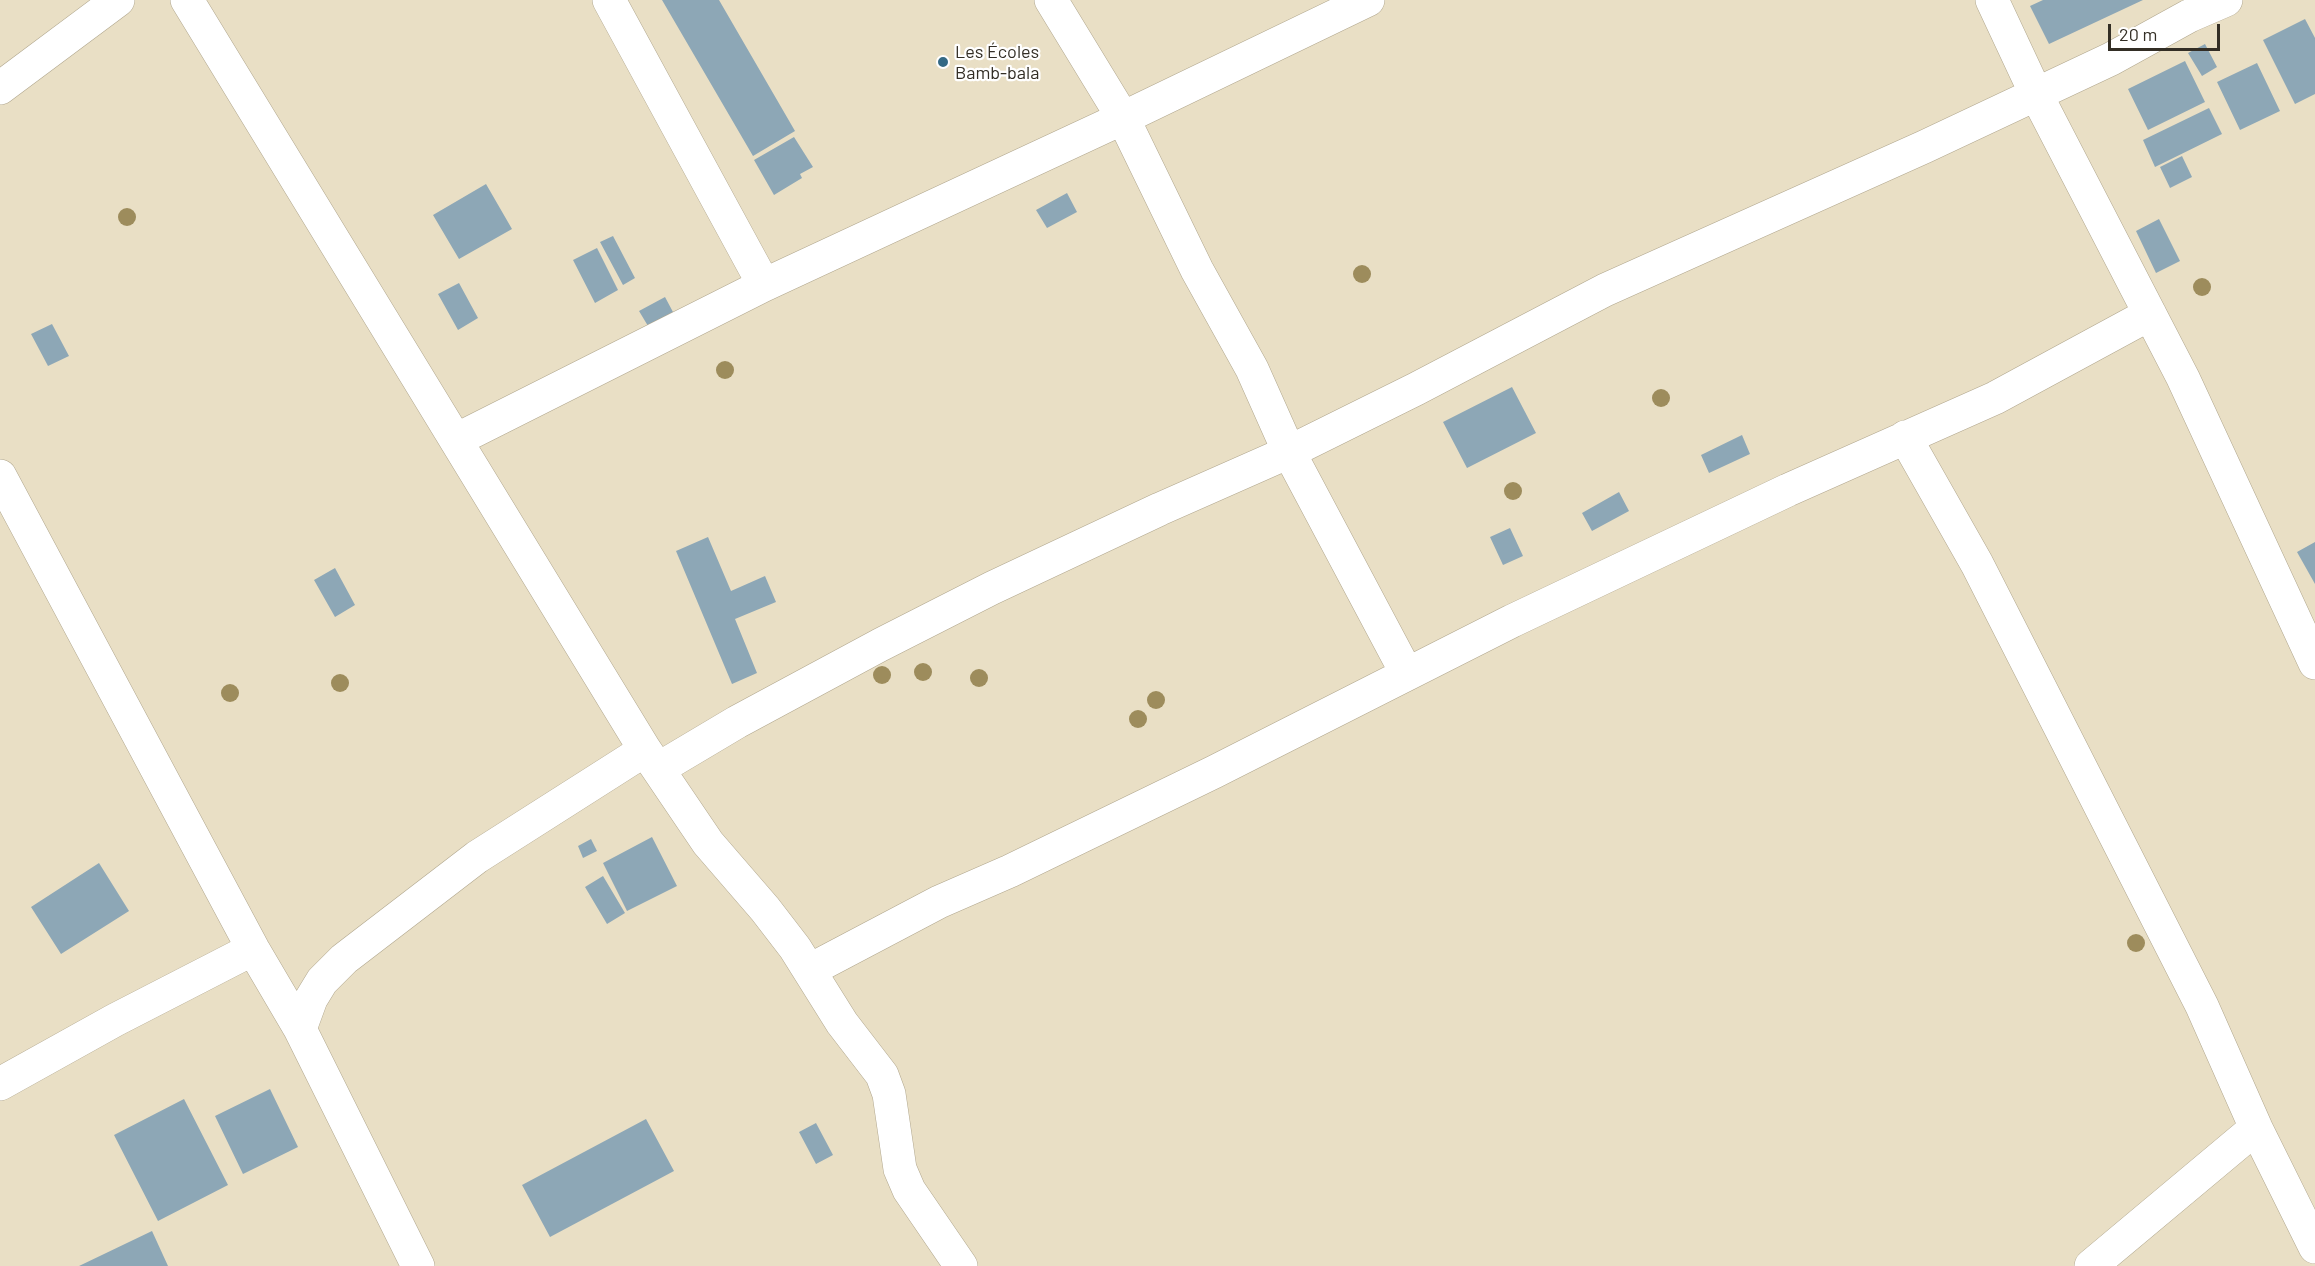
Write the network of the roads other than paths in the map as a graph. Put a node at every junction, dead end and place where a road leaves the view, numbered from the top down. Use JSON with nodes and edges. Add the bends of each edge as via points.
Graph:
{"nodes":[{"id":1,"x":118,"y":0,"type":"edge"},
{"id":2,"x":187,"y":0,"type":"edge"},
{"id":3,"x":609,"y":0,"type":"edge"},
{"id":4,"x":1051,"y":0,"type":"edge"},
{"id":5,"x":1368,"y":0,"type":"edge"},
{"id":6,"x":1992,"y":0,"type":"edge"},
{"id":7,"x":2226,"y":0,"type":"edge"},
{"id":8,"x":0,"y":88,"type":"edge"},
{"id":9,"x":2036,"y":94,"type":"junction"},
{"id":10,"x":1123,"y":118,"type":"junction"},
{"id":11,"x":764,"y":285,"type":"junction"},
{"id":12,"x":2150,"y":314,"type":"junction"},
{"id":13,"x":1905,"y":437,"type":"junction"},
{"id":14,"x":456,"y":440,"type":"junction"},
{"id":15,"x":1289,"y":452,"type":"junction"},
{"id":16,"x":0,"y":476,"type":"edge"},
{"id":17,"x":2315,"y":663,"type":"edge"},
{"id":18,"x":1407,"y":674,"type":"junction"},
{"id":19,"x":652,"y":760,"type":"junction"},
{"id":20,"x":253,"y":949,"type":"junction"},
{"id":21,"x":810,"y":970,"type":"junction"},
{"id":22,"x":300,"y":1029,"type":"junction"},
{"id":23,"x":0,"y":1084,"type":"edge"},
{"id":24,"x":2256,"y":1128,"type":"junction"},
{"id":25,"x":2315,"y":1247,"type":"edge"},
{"id":26,"x":418,"y":1266,"type":"edge"},
{"id":27,"x":961,"y":1266,"type":"edge"},
{"id":28,"x":2091,"y":1266,"type":"edge"}],
"edges":[{"from":1,"to":8,"type":"street"},
{"from":2,"to":14,"type":"street"},
{"from":3,"to":11,"type":"street"},
{"from":4,"to":10,"type":"street"},
{"from":5,"to":10,"type":"street"},
{"from":6,"to":9,"type":"street"},
{"from":7,"to":9,"type":"street"},
{"from":9,"to":12,"type":"street"},
{"from":9,"to":15,"type":"street","via":[[1605,290]]},
{"from":10,"to":11,"type":"street"},
{"from":10,"to":15,"type":"street","via":[[1197,270],[1252,369]]},
{"from":11,"to":14,"type":"street"},
{"from":12,"to":13,"type":"street","via":[[1995,398]]},
{"from":12,"to":17,"type":"street"},
{"from":13,"to":18,"type":"street"},
{"from":13,"to":24,"type":"street","via":[[1977,564],[2197,996]]},
{"from":14,"to":19,"type":"street"},
{"from":15,"to":18,"type":"street"},
{"from":15,"to":19,"type":"street","via":[[971,598],[736,722]]},
{"from":16,"to":20,"type":"street"},
{"from":18,"to":21,"type":"street","via":[[1214,772],[939,902]]},
{"from":19,"to":21,"type":"street","via":[[708,843],[765,909]]},
{"from":19,"to":22,"type":"street","via":[[477,857],[322,981]]},
{"from":20,"to":22,"type":"street"},
{"from":20,"to":23,"type":"street"},
{"from":21,"to":27,"type":"street","via":[[882,1075],[904,1179]]},
{"from":22,"to":26,"type":"street"},
{"from":24,"to":25,"type":"street"},
{"from":24,"to":28,"type":"street"}]}
